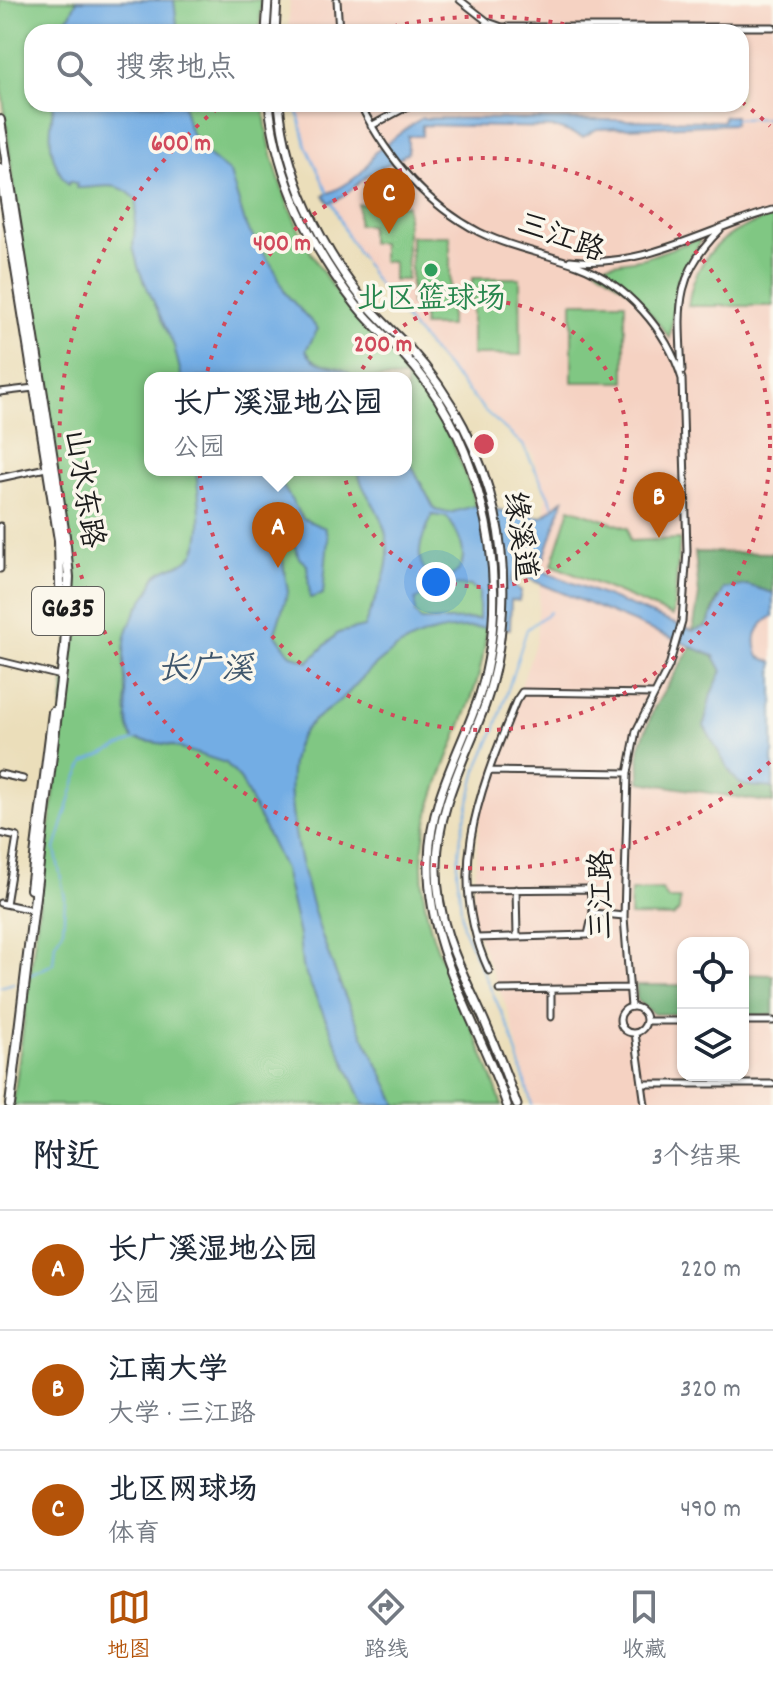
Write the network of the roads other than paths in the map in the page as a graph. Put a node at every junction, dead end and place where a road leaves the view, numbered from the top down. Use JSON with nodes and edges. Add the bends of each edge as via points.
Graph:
{"nodes":[{"id":1,"x":268,"y":0,"type":"edge"},
{"id":2,"x":277,"y":0,"type":"edge"},
{"id":3,"x":337,"y":0,"type":"edge"},
{"id":4,"x":460,"y":0,"type":"edge"},
{"id":5,"x":488,"y":22,"type":"joint"},
{"id":6,"x":266,"y":24,"type":"edge"},
{"id":7,"x":276,"y":24,"type":"edge"},
{"id":8,"x":338,"y":24,"type":"edge"},
{"id":9,"x":498,"y":24,"type":"edge"},
{"id":10,"x":749,"y":27,"type":"edge"},
{"id":11,"x":773,"y":27,"type":"edge"},
{"id":12,"x":271,"y":112,"type":"edge"},
{"id":13,"x":281,"y":112,"type":"edge"},
{"id":14,"x":364,"y":112,"type":"edge"},
{"id":15,"x":397,"y":112,"type":"edge"},
{"id":16,"x":0,"y":120,"type":"edge"},
{"id":17,"x":371,"y":126,"type":"junction"},
{"id":18,"x":3,"y":173,"type":"edge"},
{"id":19,"x":773,"y":210,"type":"edge"},
{"id":20,"x":723,"y":227,"type":"junction"},
{"id":21,"x":553,"y":258,"type":"junction"},
{"id":22,"x":682,"y":379,"type":"junction"},
{"id":23,"x":34,"y":388,"type":"junction"},
{"id":24,"x":0,"y":392,"type":"edge"},
{"id":25,"x":46,"y":468,"type":"junction"},
{"id":26,"x":0,"y":478,"type":"edge"},
{"id":27,"x":0,"y":526,"type":"edge"},
{"id":28,"x":0,"y":569,"type":"edge"},
{"id":29,"x":0,"y":661,"type":"edge"},
{"id":30,"x":57,"y":675,"type":"junction"},
{"id":31,"x":653,"y":694,"type":"junction"},
{"id":32,"x":489,"y":771,"type":"junction"},
{"id":33,"x":628,"y":773,"type":"junction"},
{"id":34,"x":0,"y":774,"type":"edge"},
{"id":35,"x":23,"y":779,"type":"dead end"},
{"id":36,"x":0,"y":833,"type":"edge"},
{"id":37,"x":516,"y":889,"type":"junction"},
{"id":38,"x":468,"y":890,"type":"junction"},
{"id":39,"x":3,"y":903,"type":"edge"},
{"id":40,"x":28,"y":909,"type":"junction"},
{"id":41,"x":593,"y":913,"type":"junction"},
{"id":42,"x":624,"y":917,"type":"junction"},
{"id":43,"x":517,"y":936,"type":"junction"},
{"id":44,"x":477,"y":938,"type":"junction"},
{"id":45,"x":489,"y":971,"type":"dead end"},
{"id":46,"x":629,"y":988,"type":"junction"},
{"id":47,"x":499,"y":990,"type":"dead end"},
{"id":48,"x":551,"y":991,"type":"junction"},
{"id":49,"x":631,"y":1007,"type":"junction"},
{"id":50,"x":551,"y":1017,"type":"dead end"},
{"id":51,"x":646,"y":1021,"type":"junction"},
{"id":52,"x":677,"y":1021,"type":"edge"},
{"id":53,"x":749,"y":1021,"type":"edge"},
{"id":54,"x":773,"y":1021,"type":"edge"},
{"id":55,"x":635,"y":1033,"type":"junction"},
{"id":56,"x":642,"y":1084,"type":"junction"},
{"id":57,"x":773,"y":1084,"type":"edge"},
{"id":58,"x":7,"y":1105,"type":"edge"},
{"id":59,"x":507,"y":1105,"type":"edge"},
{"id":60,"x":517,"y":1105,"type":"edge"},
{"id":61,"x":645,"y":1105,"type":"edge"}],
"edges":[{"from":1,"to":6,"type":"main road"},
{"from":2,"to":7,"type":"main road"},
{"from":3,"to":8,"type":"street"},
{"from":4,"to":5,"type":"street"},
{"from":5,"to":9,"type":"street"},
{"from":10,"to":11,"type":"street"},
{"from":12,"to":59,"type":"main road","name":"缘溪道","via":[[288,185],[317,248],[360,310],[428,384],[452,425],[479,492],[489,534],[491,630],[479,695],[436,804],[428,881],[439,944]]},
{"from":13,"to":60,"type":"main road","name":"缘溪道","via":[[293,169],[323,239],[366,303],[448,399],[495,513],[503,584],[500,633],[491,685],[446,803],[437,866],[440,911],[452,953]]},
{"from":14,"to":17,"type":"street"},
{"from":15,"to":17,"type":"street"},
{"from":16,"to":18,"type":"highway","name":"山水东路","number":"G635"},
{"from":17,"to":21,"type":"street","name":"三江路","via":[[397,164],[433,201],[477,231]]},
{"from":18,"to":23,"type":"highway","name":"山水东路","number":"G635"},
{"from":18,"to":58,"type":"highway","name":"山水东路","number":"G635","via":[[69,577],[53,758]]},
{"from":19,"to":20,"type":"street"},
{"from":20,"to":21,"type":"street","via":[[627,258]]},
{"from":20,"to":22,"type":"street","via":[[694,259],[683,282]]},
{"from":21,"to":22,"type":"street","name":"三江路","via":[[602,277],[633,302],[661,335]]},
{"from":22,"to":31,"type":"street","name":"三江路","via":[[687,551],[682,621]]},
{"from":23,"to":24,"type":"street"},
{"from":23,"to":25,"type":"highway","name":"山水东路","number":"G635"},
{"from":25,"to":26,"type":"street"},
{"from":25,"to":30,"type":"highway","name":"山水东路","number":"G635","via":[[62,571]]},
{"from":27,"to":28,"type":"street"},
{"from":29,"to":30,"type":"street"},
{"from":30,"to":40,"type":"highway","name":"山水东路","number":"G635"},
{"from":31,"to":32,"type":"street","via":[[522,692]]},
{"from":31,"to":33,"type":"street","name":"三江路","via":[[636,731]]},
{"from":32,"to":33,"type":"street"},
{"from":32,"to":38,"type":"street","via":[[471,826]]},
{"from":33,"to":42,"type":"street","name":"三江路"},
{"from":34,"to":35,"type":"street"},
{"from":36,"to":39,"type":"street","via":[[17,837]]},
{"from":37,"to":38,"type":"street"},
{"from":37,"to":41,"type":"street","via":[[590,889]]},
{"from":37,"to":43,"type":"street"},
{"from":38,"to":44,"type":"street"},
{"from":39,"to":40,"type":"street"},
{"from":40,"to":58,"type":"highway","name":"山水东路","number":"G635"},
{"from":41,"to":42,"type":"street"},
{"from":41,"to":43,"type":"street","via":[[588,935]]},
{"from":42,"to":46,"type":"street","name":"三江路"},
{"from":43,"to":44,"type":"street"},
{"from":44,"to":45,"type":"street"},
{"from":46,"to":48,"type":"street"},
{"from":46,"to":49,"type":"street","name":"三江路"},
{"from":47,"to":48,"type":"street"},
{"from":48,"to":50,"type":"street"},
{"from":49,"to":51,"type":"street","via":[[642,1010]]},
{"from":49,"to":55,"type":"street","via":[[620,1022]]},
{"from":51,"to":52,"type":"street"},
{"from":51,"to":55,"type":"street"},
{"from":53,"to":54,"type":"street"},
{"from":55,"to":56,"type":"street"},
{"from":56,"to":57,"type":"street"},
{"from":56,"to":61,"type":"street"}]}
